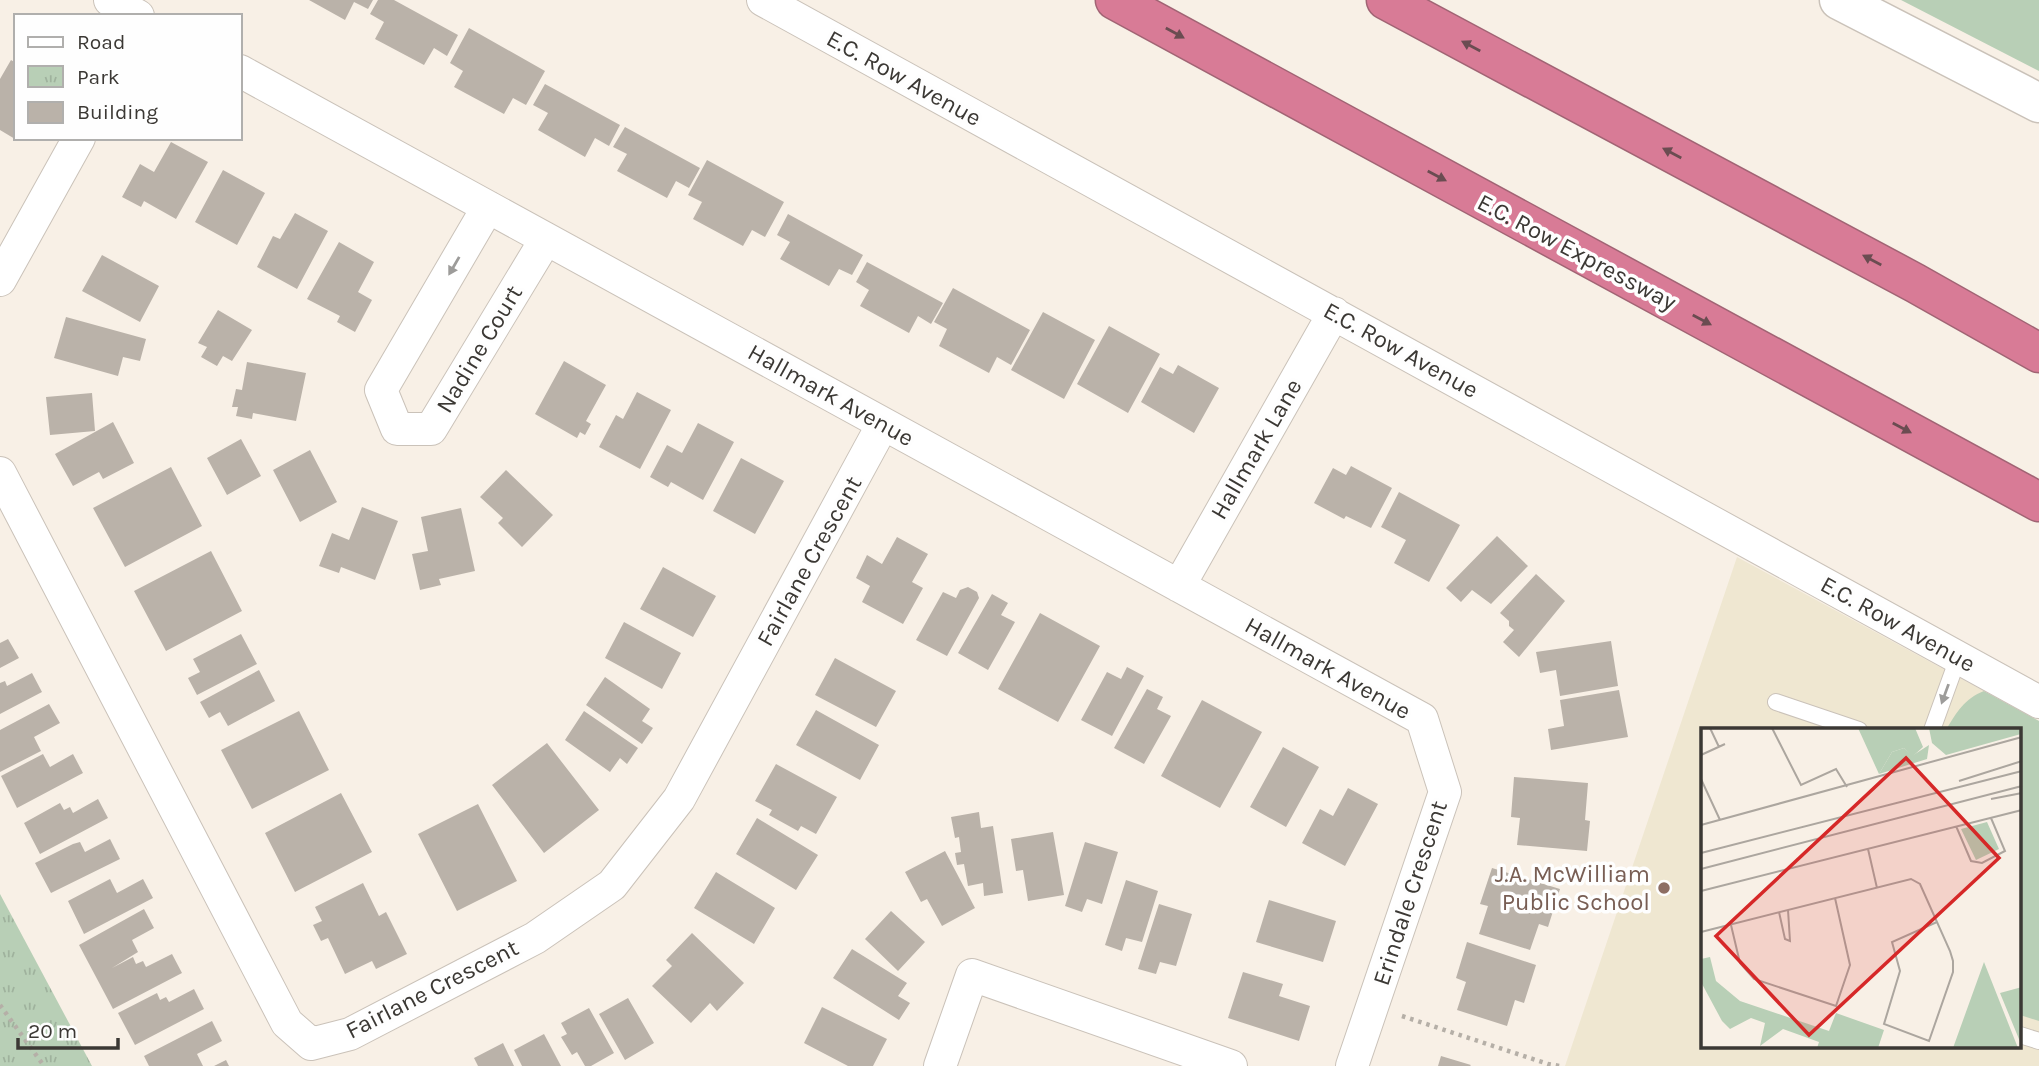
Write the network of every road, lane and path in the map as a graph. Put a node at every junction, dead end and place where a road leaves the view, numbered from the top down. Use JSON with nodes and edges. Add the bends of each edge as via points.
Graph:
{"nodes":[{"id":1,"x":110,"y":0,"type":"edge"},
{"id":2,"x":763,"y":0,"type":"edge"},
{"id":3,"x":1115,"y":0,"type":"edge"},
{"id":4,"x":1386,"y":0,"type":"edge"},
{"id":5,"x":1839,"y":0,"type":"edge"},
{"id":6,"x":134,"y":14,"type":"edge"},
{"id":7,"x":242,"y":72,"type":"edge"},
{"id":8,"x":2039,"y":103,"type":"edge"},
{"id":9,"x":78,"y":140,"type":"edge"},
{"id":10,"x":488,"y":207,"type":"junction"},
{"id":11,"x":546,"y":239,"type":"junction"},
{"id":12,"x":0,"y":279,"type":"edge"},
{"id":13,"x":1915,"y":283,"type":"junction"},
{"id":14,"x":1334,"y":313,"type":"junction"},
{"id":15,"x":2039,"y":336,"type":"edge"},
{"id":16,"x":2039,"y":353,"type":"edge"},
{"id":17,"x":883,"y":424,"type":"junction"},
{"id":18,"x":0,"y":473,"type":"edge"},
{"id":19,"x":2029,"y":498,"type":"edge"},
{"id":20,"x":1178,"y":586,"type":"junction"},
{"id":21,"x":1958,"y":658,"type":"junction"},
{"id":22,"x":1776,"y":702,"type":"dead end"},
{"id":23,"x":2039,"y":702,"type":"edge"},
{"id":24,"x":1422,"y":719,"type":"joint"},
{"id":25,"x":1853,"y":728,"type":"edge"},
{"id":26,"x":1933,"y":728,"type":"edge"},
{"id":27,"x":0,"y":1005,"type":"edge"},
{"id":28,"x":1402,"y":1016,"type":"dead end"},
{"id":29,"x":2022,"y":1036,"type":"edge"},
{"id":30,"x":2039,"y":1041,"type":"edge"},
{"id":31,"x":44,"y":1066,"type":"edge"},
{"id":32,"x":940,"y":1066,"type":"edge"},
{"id":33,"x":1231,"y":1066,"type":"edge"},
{"id":34,"x":1352,"y":1066,"type":"edge"},
{"id":35,"x":1560,"y":1066,"type":"edge"}],
"edges":[{"from":1,"to":6,"type":"street"},
{"from":2,"to":14,"type":"street","name":"E.C. Row Avenue"},
{"from":3,"to":19,"type":"highway","name":"E.C. Row Expressway","one_way":true},
{"from":13,"to":4,"type":"highway","one_way":true},
{"from":5,"to":8,"type":"street"},
{"from":7,"to":10,"type":"street","name":"Hallmark Avenue"},
{"from":9,"to":12,"type":"street"},
{"from":10,"to":11,"type":"street","name":"Hallmark Avenue"},
{"from":10,"to":11,"type":"street","name":"Nadine Court","one_way":true,"via":[[381,390],[397,429],[431,429]]},
{"from":11,"to":17,"type":"street","name":"Hallmark Avenue"},
{"from":13,"to":15,"type":"highway"},
{"from":13,"to":16,"type":"highway"},
{"from":14,"to":20,"type":"street","name":"Hallmark Lane"},
{"from":14,"to":21,"type":"street","name":"E.C. Row Avenue"},
{"from":17,"to":18,"type":"street","name":"Fairlane Crescent","via":[[679,799],[612,886],[535,938],[350,1034],[311,1045],[287,1023]]},
{"from":17,"to":20,"type":"street","name":"Hallmark Avenue"},
{"from":20,"to":24,"type":"street","name":"Hallmark Avenue"},
{"from":21,"to":23,"type":"street","name":"E.C. Row Avenue"},
{"from":21,"to":26,"type":"lane","one_way":true},
{"from":22,"to":25,"type":"lane"},
{"from":24,"to":34,"type":"street","name":"Erindale Crescent","via":[[1445,792]]},
{"from":27,"to":31,"type":"path"},
{"from":28,"to":35,"type":"path"},
{"from":29,"to":30,"type":"lane"},
{"from":32,"to":33,"type":"street","via":[[972,975]]}]}
